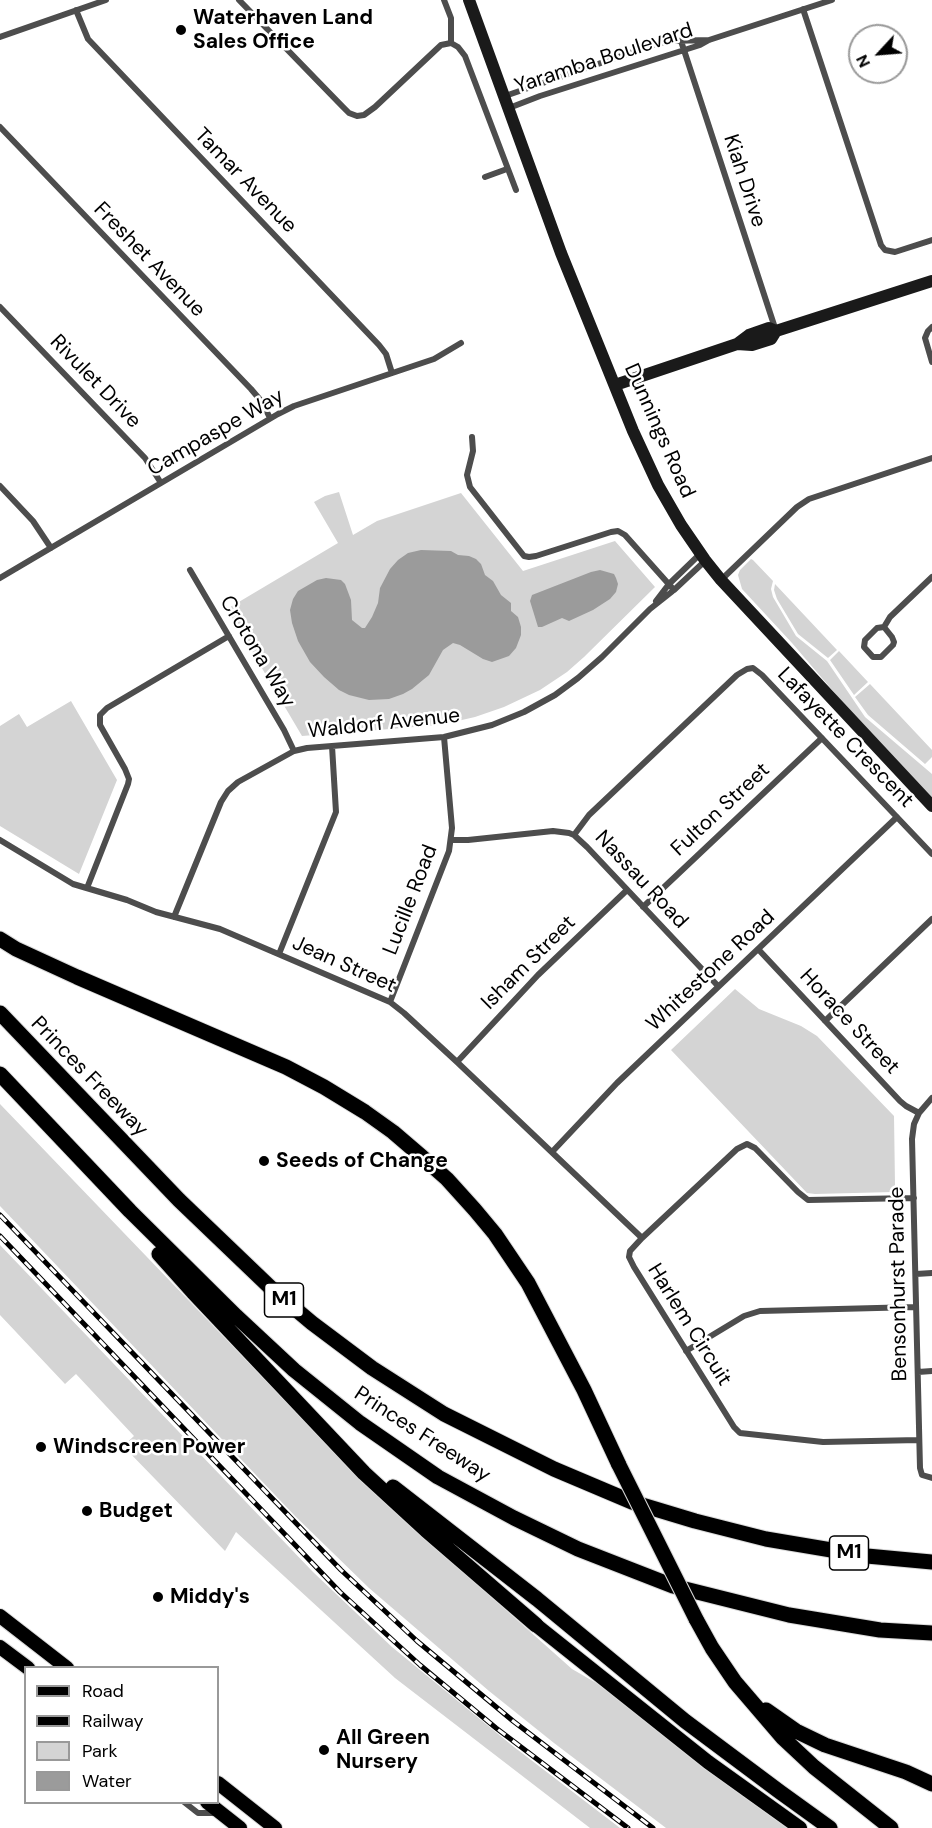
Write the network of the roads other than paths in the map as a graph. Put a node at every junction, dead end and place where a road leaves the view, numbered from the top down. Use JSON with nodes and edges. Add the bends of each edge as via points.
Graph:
{"nodes":[{"id":1,"x":106,"y":0,"type":"edge"},
{"id":2,"x":240,"y":0,"type":"edge"},
{"id":3,"x":444,"y":0,"type":"edge"},
{"id":4,"x":469,"y":0,"type":"edge"},
{"id":5,"x":832,"y":0,"type":"edge"},
{"id":6,"x":803,"y":9,"type":"junction"},
{"id":7,"x":76,"y":10,"type":"junction"},
{"id":8,"x":0,"y":37,"type":"edge"},
{"id":9,"x":710,"y":40,"type":"junction"},
{"id":10,"x":681,"y":41,"type":"junction"},
{"id":11,"x":451,"y":43,"type":"junction"},
{"id":12,"x":684,"y":51,"type":"junction"},
{"id":13,"x":507,"y":102,"type":"junction"},
{"id":14,"x":0,"y":127,"type":"edge"},
{"id":15,"x":507,"y":169,"type":"junction"},
{"id":16,"x":485,"y":177,"type":"dead end"},
{"id":17,"x":516,"y":190,"type":"dead end"},
{"id":18,"x":932,"y":240,"type":"edge"},
{"id":19,"x":932,"y":281,"type":"edge"},
{"id":20,"x":0,"y":307,"type":"edge"},
{"id":21,"x":929,"y":330,"type":"edge"},
{"id":22,"x":776,"y":332,"type":"junction"},
{"id":23,"x":461,"y":343,"type":"dead end"},
{"id":24,"x":932,"y":362,"type":"edge"},
{"id":25,"x":392,"y":373,"type":"junction"},
{"id":26,"x":615,"y":385,"type":"junction"},
{"id":27,"x":270,"y":418,"type":"junction"},
{"id":28,"x":472,"y":437,"type":"dead end"},
{"id":29,"x":932,"y":458,"type":"edge"},
{"id":30,"x":161,"y":483,"type":"junction"},
{"id":31,"x":0,"y":486,"type":"edge"},
{"id":32,"x":51,"y":548,"type":"junction"},
{"id":33,"x":703,"y":557,"type":"junction"},
{"id":34,"x":190,"y":570,"type":"dead end"},
{"id":35,"x":932,"y":577,"type":"edge"},
{"id":36,"x":0,"y":578,"type":"edge"},
{"id":37,"x":722,"y":580,"type":"junction"},
{"id":38,"x":671,"y":587,"type":"junction"},
{"id":39,"x":884,"y":627,"type":"junction"},
{"id":40,"x":229,"y":636,"type":"junction"},
{"id":41,"x":444,"y":736,"type":"junction"},
{"id":42,"x":822,"y":738,"type":"junction"},
{"id":43,"x":332,"y":746,"type":"junction"},
{"id":44,"x":294,"y":751,"type":"junction"},
{"id":45,"x":932,"y":806,"type":"edge"},
{"id":46,"x":897,"y":817,"type":"junction"},
{"id":47,"x":574,"y":835,"type":"junction"},
{"id":48,"x":0,"y":840,"type":"edge"},
{"id":49,"x":452,"y":840,"type":"junction"},
{"id":50,"x":932,"y":854,"type":"edge"},
{"id":51,"x":87,"y":888,"type":"junction"},
{"id":52,"x":627,"y":890,"type":"junction"},
{"id":53,"x":644,"y":907,"type":"junction"},
{"id":54,"x":174,"y":917,"type":"junction"},
{"id":55,"x":932,"y":919,"type":"edge"},
{"id":56,"x":0,"y":939,"type":"edge"},
{"id":57,"x":758,"y":949,"type":"junction"},
{"id":58,"x":279,"y":954,"type":"junction"},
{"id":59,"x":718,"y":986,"type":"junction"},
{"id":60,"x":390,"y":1002,"type":"junction"},
{"id":61,"x":0,"y":1013,"type":"edge"},
{"id":62,"x":825,"y":1021,"type":"junction"},
{"id":63,"x":457,"y":1062,"type":"junction"},
{"id":64,"x":0,"y":1074,"type":"edge"},
{"id":65,"x":932,"y":1098,"type":"edge"},
{"id":66,"x":919,"y":1113,"type":"junction"},
{"id":67,"x":62,"y":1140,"type":"junction"},
{"id":68,"x":552,"y":1152,"type":"junction"},
{"id":69,"x":914,"y":1198,"type":"junction"},
{"id":70,"x":642,"y":1238,"type":"junction"},
{"id":71,"x":932,"y":1273,"type":"edge"},
{"id":72,"x":915,"y":1274,"type":"junction"},
{"id":73,"x":916,"y":1307,"type":"junction"},
{"id":74,"x":686,"y":1351,"type":"junction"},
{"id":75,"x":932,"y":1371,"type":"edge"},
{"id":76,"x":918,"y":1372,"type":"junction"},
{"id":77,"x":322,"y":1427,"type":"junction"},
{"id":78,"x":919,"y":1440,"type":"junction"},
{"id":79,"x":932,"y":1478,"type":"edge"},
{"id":80,"x":932,"y":1562,"type":"edge"},
{"id":81,"x":0,"y":1616,"type":"edge"},
{"id":82,"x":536,"y":1625,"type":"joint"},
{"id":83,"x":932,"y":1634,"type":"edge"},
{"id":84,"x":0,"y":1647,"type":"edge"},
{"id":85,"x":25,"y":1666,"type":"edge"},
{"id":86,"x":64,"y":1666,"type":"edge"},
{"id":87,"x":735,"y":1682,"type":"junction"},
{"id":88,"x":219,"y":1784,"type":"edge"},
{"id":89,"x":932,"y":1784,"type":"edge"},
{"id":90,"x":185,"y":1804,"type":"edge"},
{"id":91,"x":208,"y":1804,"type":"edge"},
{"id":92,"x":249,"y":1807,"type":"junction"},
{"id":93,"x":220,"y":1812,"type":"junction"},
{"id":94,"x":236,"y":1827,"type":"edge"},
{"id":95,"x":275,"y":1828,"type":"edge"},
{"id":96,"x":800,"y":1828,"type":"edge"},
{"id":97,"x":831,"y":1828,"type":"edge"},
{"id":98,"x":891,"y":1828,"type":"edge"}],
"edges":[{"from":1,"to":7,"type":"street"},
{"from":2,"to":11,"type":"street","via":[[352,115],[360,116],[375,107],[436,49]]},
{"from":3,"to":11,"type":"street","via":[[451,18]]},
{"from":4,"to":13,"type":"street","name":"Dunnings Road"},
{"from":5,"to":6,"type":"street","name":"Yaramba Boulevard"},
{"from":6,"to":9,"type":"street","name":"Yaramba Boulevard"},
{"from":6,"to":18,"type":"street","via":[[881,245],[895,252]]},
{"from":7,"to":8,"type":"street"},
{"from":7,"to":25,"type":"street","name":"Tamar Avenue","via":[[88,39],[379,345]]},
{"from":9,"to":10,"type":"street","name":"Yaramba Boulevard"},
{"from":9,"to":12,"type":"street","name":"Yaramba Boulevard"},
{"from":10,"to":12,"type":"street","name":"Kiah Drive"},
{"from":10,"to":13,"type":"street","name":"Yaramba Boulevard","via":[[656,44]]},
{"from":11,"to":15,"type":"street","via":[[465,56]]},
{"from":12,"to":13,"type":"street","name":"Yaramba Boulevard","via":[[540,96]]},
{"from":12,"to":22,"type":"street","name":"Kiah Drive"},
{"from":13,"to":26,"type":"street","name":"Dunnings Road","via":[[561,253]]},
{"from":14,"to":27,"type":"street","name":"Freshet Avenue","via":[[251,389]]},
{"from":15,"to":16,"type":"street"},
{"from":15,"to":17,"type":"street"},
{"from":19,"to":22,"type":"street"},
{"from":20,"to":30,"type":"street","name":"Rivulet Drive","via":[[145,458]]},
{"from":21,"to":24,"type":"street","via":[[926,342]]},
{"from":22,"to":26,"type":"street","via":[[771,339],[752,345],[736,344]]},
{"from":23,"to":25,"type":"street","name":"Campaspe Way","via":[[434,359]]},
{"from":25,"to":27,"type":"street","name":"Campaspe Way"},
{"from":26,"to":33,"type":"street","name":"Dunnings Road","via":[[658,485]]},
{"from":27,"to":30,"type":"street","name":"Campaspe Way"},
{"from":28,"to":38,"type":"street","via":[[467,475],[471,490],[524,556],[536,556],[618,531]]},
{"from":29,"to":37,"type":"street","via":[[809,499]]},
{"from":30,"to":32,"type":"street","name":"Campaspe Way"},
{"from":31,"to":32,"type":"street","via":[[33,521]]},
{"from":32,"to":36,"type":"street","name":"Campaspe Way"},
{"from":33,"to":37,"type":"street","name":"Dunnings Road"},
{"from":33,"to":38,"type":"street","name":"Waldorf Avenue"},
{"from":34,"to":40,"type":"street","name":"Crotona Way"},
{"from":35,"to":39,"type":"street"},
{"from":37,"to":45,"type":"street","name":"Dunnings Road"},
{"from":38,"to":41,"type":"street","name":"Waldorf Avenue","via":[[590,669],[555,695],[506,720]]},
{"from":39,"to":39,"type":"street","via":[[894,642],[881,657],[873,657],[863,644],[877,628]]},
{"from":40,"to":44,"type":"street","name":"Crotona Way"},
{"from":40,"to":51,"type":"street","via":[[100,715],[100,725],[129,779]]},
{"from":41,"to":43,"type":"street","name":"Waldorf Avenue"},
{"from":41,"to":49,"type":"street","name":"Lucille Road"},
{"from":42,"to":46,"type":"street","name":"Lafayette Crescent"},
{"from":42,"to":47,"type":"street","name":"Lafayette Crescent","via":[[762,675],[753,668],[747,669],[589,815]]},
{"from":42,"to":53,"type":"street","name":"Fulton Street"},
{"from":43,"to":44,"type":"street","name":"Waldorf Avenue"},
{"from":43,"to":58,"type":"street","via":[[336,812]]},
{"from":44,"to":54,"type":"street","name":"Waldorf Avenue","via":[[228,791]]},
{"from":46,"to":50,"type":"street","name":"Lafayette Crescent"},
{"from":46,"to":57,"type":"street","name":"Whitestone Road"},
{"from":47,"to":49,"type":"street","name":"Nassau Road","via":[[553,831]]},
{"from":47,"to":52,"type":"street","name":"Nassau Road"},
{"from":48,"to":51,"type":"street","name":"Jean Street","via":[[65,880]]},
{"from":49,"to":60,"type":"street","name":"Lucille Road"},
{"from":51,"to":54,"type":"street","name":"Jean Street"},
{"from":52,"to":53,"type":"street","name":"Nassau Road"},
{"from":52,"to":63,"type":"street","name":"Isham Street","via":[[538,975]]},
{"from":53,"to":59,"type":"street","name":"Nassau Road"},
{"from":54,"to":58,"type":"street","name":"Jean Street","via":[[220,929]]},
{"from":55,"to":62,"type":"street"},
{"from":56,"to":87,"type":"highway","bridge":true,"via":[[324,1087],[393,1132],[447,1179],[501,1242],[528,1283],[696,1619]]},
{"from":57,"to":59,"type":"street","name":"Whitestone Road"},
{"from":57,"to":62,"type":"street","name":"Horace Street"},
{"from":58,"to":60,"type":"street","name":"Jean Street"},
{"from":59,"to":68,"type":"street","name":"Whitestone Road"},
{"from":60,"to":63,"type":"street","name":"Jean Street"},
{"from":61,"to":80,"type":"highway","name":"Princes Freeway","number":"M1","via":[[178,1200],[274,1291],[372,1368],[444,1414],[632,1502],[766,1539]]},
{"from":62,"to":66,"type":"street","name":"Horace Street","via":[[900,1101]]},
{"from":63,"to":68,"type":"street","name":"Jean Street"},
{"from":64,"to":67,"type":"highway","name":"Princes Freeway","number":"M1"},
{"from":65,"to":66,"type":"street","name":"Bensonhurst Parade"},
{"from":66,"to":69,"type":"street","name":"Bensonhurst Parade","via":[[913,1132]]},
{"from":67,"to":77,"type":"highway","via":[[194,1292]]},
{"from":67,"to":83,"type":"highway","name":"Princes Freeway","number":"M1","via":[[294,1370],[360,1423],[438,1477],[578,1549],[673,1586],[789,1615]]},
{"from":68,"to":70,"type":"street","name":"Jean Street"},
{"from":69,"to":70,"type":"street","name":"Harlem Circuit","via":[[808,1200],[747,1144],[736,1149]]},
{"from":69,"to":72,"type":"street","name":"Bensonhurst Parade"},
{"from":70,"to":74,"type":"street","name":"Harlem Circuit","via":[[629,1257]]},
{"from":71,"to":72,"type":"street"},
{"from":72,"to":73,"type":"street","name":"Bensonhurst Parade"},
{"from":73,"to":74,"type":"street","via":[[760,1311],[744,1316]]},
{"from":73,"to":76,"type":"street","name":"Bensonhurst Parade"},
{"from":74,"to":78,"type":"street","name":"Harlem Circuit","via":[[734,1427],[744,1435],[831,1442]]},
{"from":75,"to":76,"type":"street"},
{"from":76,"to":78,"type":"street","name":"Bensonhurst Parade"},
{"from":77,"to":82,"type":"highway","via":[[405,1511]]},
{"from":77,"to":97,"type":"highway","via":[[653,1696]]},
{"from":78,"to":79,"type":"street","name":"Bensonhurst Parade","via":[[920,1472]]},
{"from":81,"to":86,"type":"main road"},
{"from":82,"to":96,"type":"main road","via":[[708,1762]]},
{"from":84,"to":85,"type":"main road"},
{"from":87,"to":89,"type":"highway","via":[[780,1721],[809,1738]]},
{"from":87,"to":98,"type":"highway","via":[[807,1761]]},
{"from":88,"to":92,"type":"main road"},
{"from":90,"to":93,"type":"street","via":[[198,1813]]},
{"from":91,"to":93,"type":"main road"},
{"from":92,"to":94,"type":"main road"},
{"from":92,"to":95,"type":"main road"},
{"from":93,"to":94,"type":"main road"}]}
